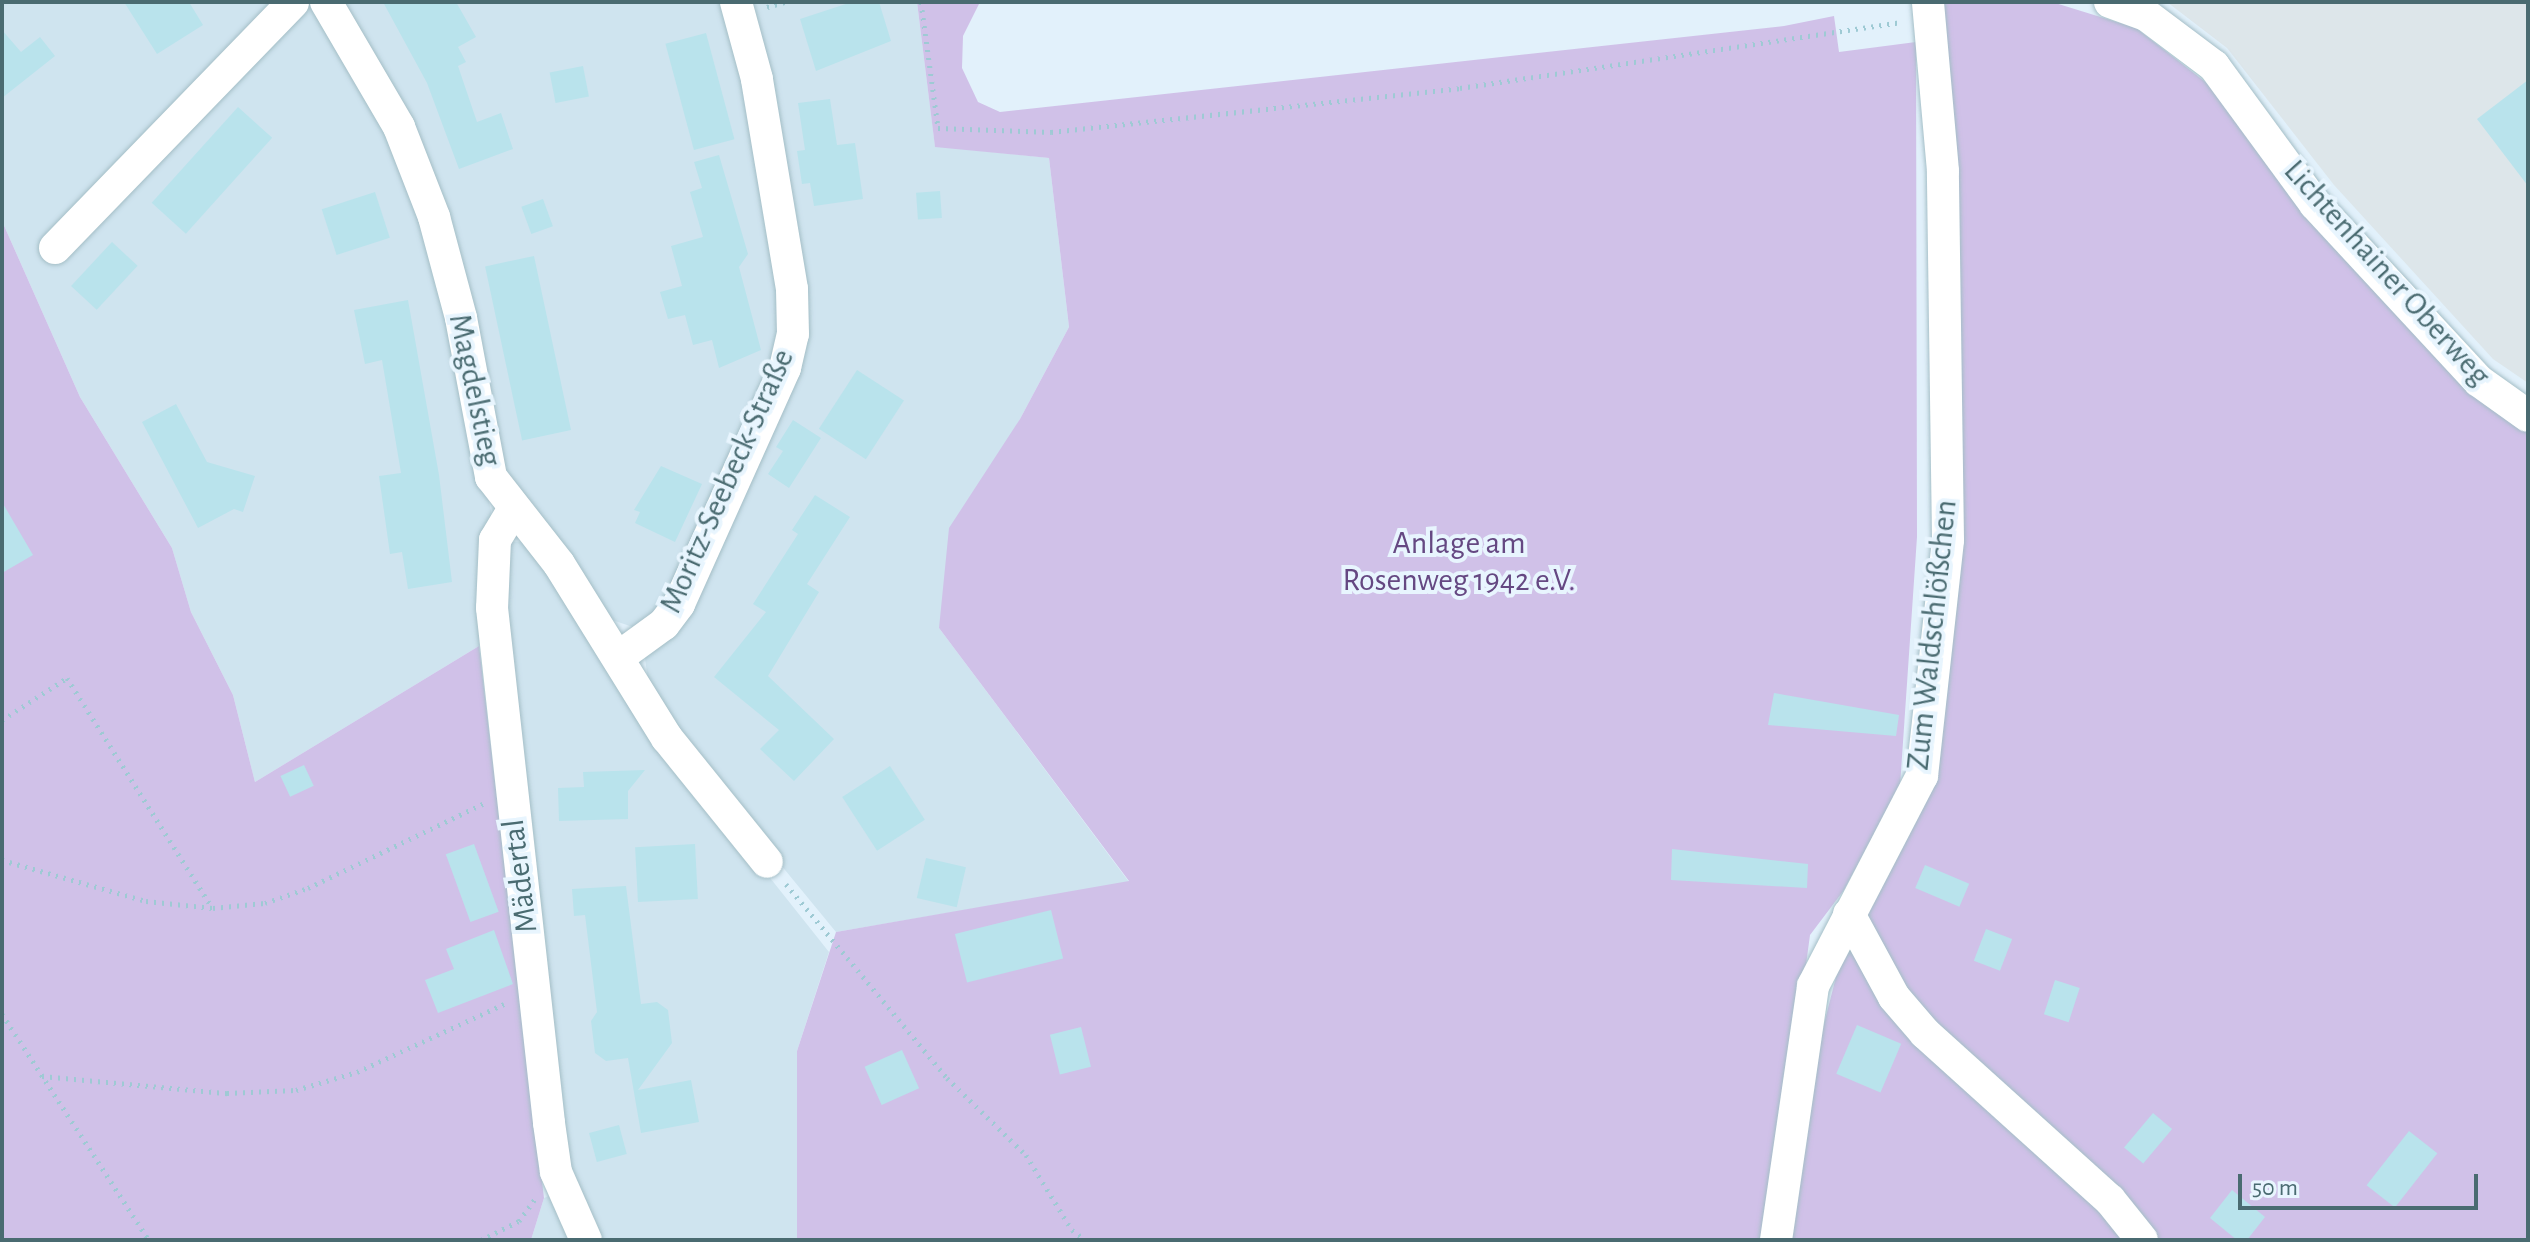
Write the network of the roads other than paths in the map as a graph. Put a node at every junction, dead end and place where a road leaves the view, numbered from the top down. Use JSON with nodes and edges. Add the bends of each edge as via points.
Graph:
{"nodes":[{"id":1,"x":293,"y":2,"type":"edge"},
{"id":2,"x":326,"y":2,"type":"edge"},
{"id":3,"x":736,"y":2,"type":"edge"},
{"id":4,"x":2110,"y":2,"type":"edge"},
{"id":5,"x":1928,"y":10,"type":"edge"},
{"id":6,"x":55,"y":248,"type":"dead end"},
{"id":7,"x":2528,"y":416,"type":"edge"},
{"id":8,"x":513,"y":510,"type":"junction"},
{"id":9,"x":620,"y":656,"type":"junction"},
{"id":10,"x":767,"y":862,"type":"road end"},
{"id":11,"x":1849,"y":914,"type":"junction"},
{"id":12,"x":586,"y":1240,"type":"edge"},
{"id":13,"x":1776,"y":1240,"type":"edge"},
{"id":14,"x":2142,"y":1240,"type":"edge"}],
"edges":[{"from":1,"to":6,"type":"street"},
{"from":2,"to":8,"type":"street","name":"Magdelstieg","via":[[399,127],[434,217],[461,318],[482,444],[491,477]]},
{"from":3,"to":9,"type":"street","name":"Moritz-Seebeck-Straße","via":[[762,109],[792,289],[793,334],[785,368],[679,604],[664,624]]},
{"from":4,"to":7,"type":"street","name":"Lichtenhainer Oberweg","via":[[2146,15],[2214,66],[2315,204],[2479,381]]},
{"from":5,"to":11,"type":"street","name":"Zum Waldschlößchen","via":[[1943,171],[1948,540],[1922,776]]},
{"from":8,"to":9,"type":"street","name":"Magdelstieg","via":[[559,564]]},
{"from":8,"to":12,"type":"street","name":"Mädertal","via":[[499,532],[491,562],[510,791],[556,1172]]},
{"from":9,"to":10,"type":"street","name":"Magdelstieg","via":[[667,738]]},
{"from":11,"to":13,"type":"street","name":"Zum Waldschlößchen","via":[[1813,986]]},
{"from":11,"to":14,"type":"street","via":[[1894,997],[1925,1033],[2110,1200]]}]}
